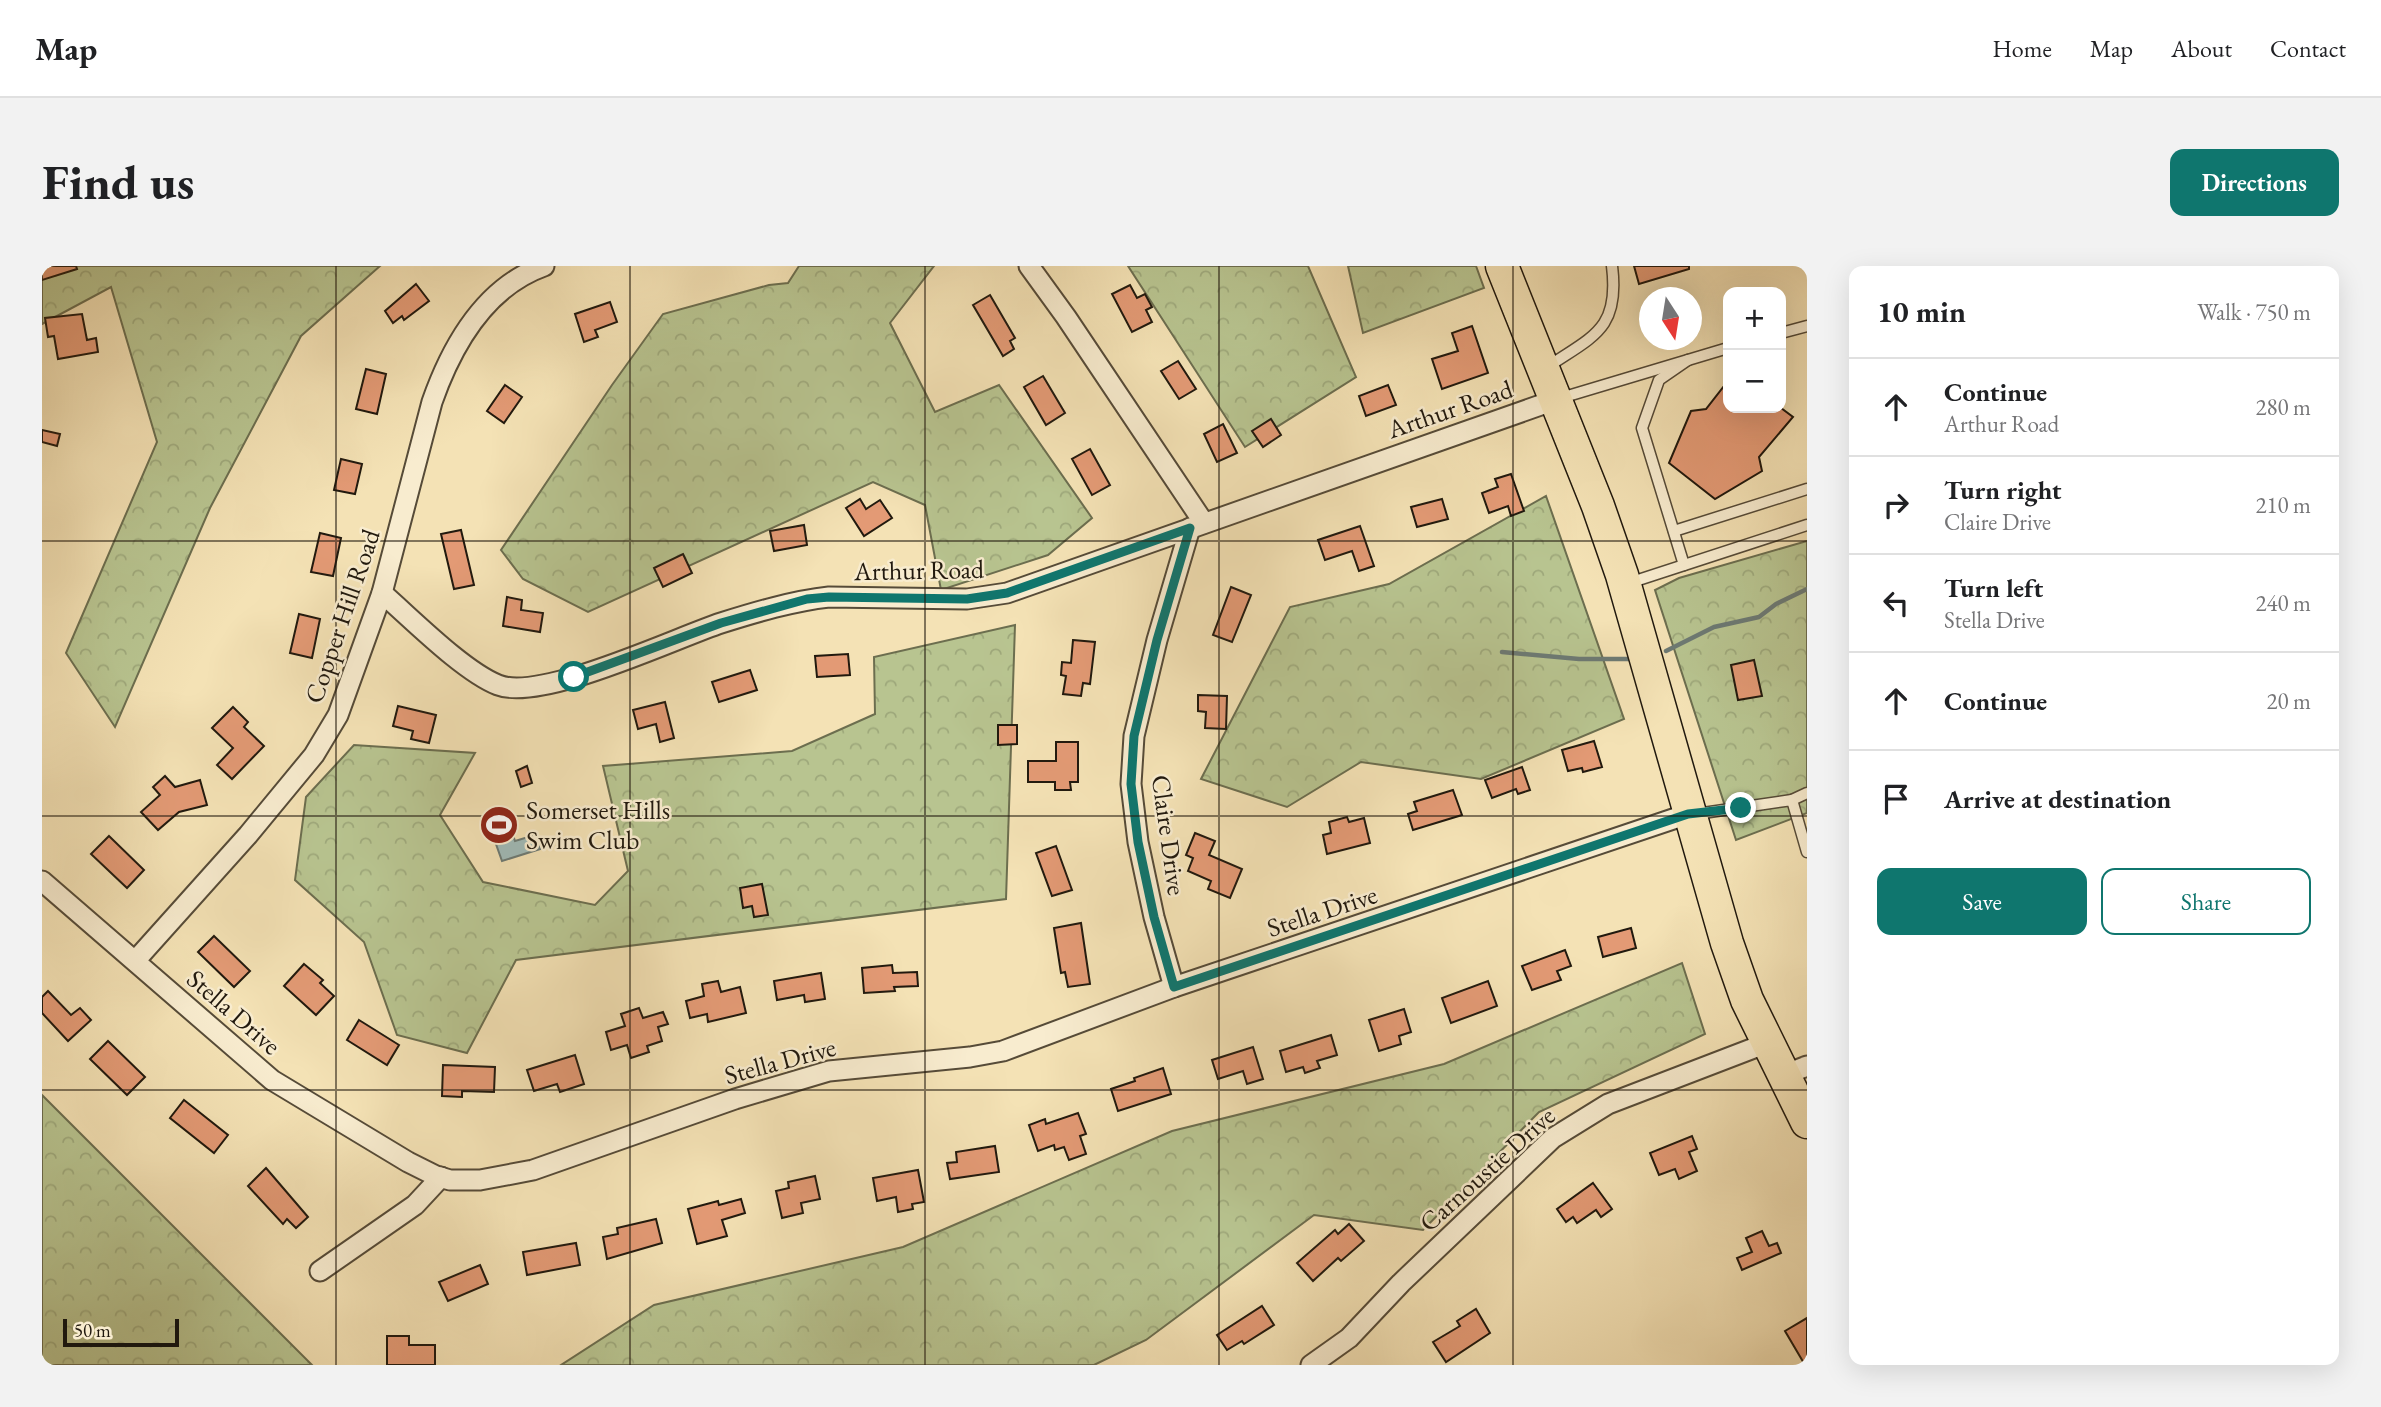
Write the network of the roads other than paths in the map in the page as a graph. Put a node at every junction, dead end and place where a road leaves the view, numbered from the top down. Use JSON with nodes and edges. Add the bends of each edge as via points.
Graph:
{"nodes":[{"id":1,"x":544,"y":266,"type":"edge"},
{"id":2,"x":1029,"y":266,"type":"edge"},
{"id":3,"x":1502,"y":266,"type":"edge"},
{"id":4,"x":1612,"y":266,"type":"edge"},
{"id":5,"x":1807,"y":326,"type":"edge"},
{"id":6,"x":1786,"y":332,"type":"edge"},
{"id":7,"x":1723,"y":350,"type":"edge"},
{"id":8,"x":1688,"y":360,"type":"junction"},
{"id":9,"x":1543,"y":370,"type":"junction"},
{"id":10,"x":1555,"y":400,"type":"junction"},
{"id":11,"x":1807,"y":489,"type":"edge"},
{"id":12,"x":1197,"y":525,"type":"junction"},
{"id":13,"x":1807,"y":525,"type":"edge"},
{"id":14,"x":1674,"y":531,"type":"junction"},
{"id":15,"x":1684,"y":565,"type":"junction"},
{"id":16,"x":1625,"y":584,"type":"junction"},
{"id":17,"x":382,"y":593,"type":"junction"},
{"id":18,"x":1807,"y":793,"type":"edge"},
{"id":19,"x":1792,"y":800,"type":"junction"},
{"id":20,"x":1688,"y":814,"type":"junction"},
{"id":21,"x":1807,"y":852,"type":"edge"},
{"id":22,"x":42,"y":881,"type":"edge"},
{"id":23,"x":135,"y":961,"type":"junction"},
{"id":24,"x":1174,"y":987,"type":"junction"},
{"id":25,"x":1767,"y":1043,"type":"junction"},
{"id":26,"x":1796,"y":1071,"type":"edge"},
{"id":27,"x":1807,"y":1122,"type":"edge"},
{"id":28,"x":441,"y":1177,"type":"junction"},
{"id":29,"x":320,"y":1271,"type":"dead end"},
{"id":30,"x":1311,"y":1365,"type":"edge"}],
"edges":[{"from":1,"to":17,"type":"street","name":"Copper Hill Road","via":[[510,282],[488,302],[442,374]]},
{"from":2,"to":12,"type":"street"},
{"from":3,"to":9,"type":"highway"},
{"from":4,"to":9,"type":"lane","via":[[1615,292],[1608,319],[1597,333]]},
{"from":5,"to":6,"type":"lane"},
{"from":7,"to":8,"type":"lane"},
{"from":8,"to":10,"type":"lane"},
{"from":8,"to":14,"type":"lane","via":[[1659,380],[1642,428]]},
{"from":9,"to":10,"type":"highway"},
{"from":10,"to":12,"type":"street","name":"Arthur Road"},
{"from":10,"to":16,"type":"highway"},
{"from":11,"to":14,"type":"lane"},
{"from":12,"to":17,"type":"street","name":"Arthur Road","via":[[1007,593],[967,599],[807,599],[721,623],[567,680],[527,688],[501,686],[485,678]]},
{"from":12,"to":24,"type":"street","name":"Claire Drive","via":[[1157,640],[1134,736],[1131,784],[1154,917]]},
{"from":13,"to":15,"type":"lane"},
{"from":14,"to":15,"type":"lane"},
{"from":15,"to":16,"type":"lane"},
{"from":16,"to":20,"type":"highway"},
{"from":17,"to":23,"type":"street","name":"Copper Hill Road","via":[[338,715],[314,755]]},
{"from":18,"to":19,"type":"lane"},
{"from":19,"to":20,"type":"lane"},
{"from":19,"to":21,"type":"lane"},
{"from":20,"to":24,"type":"street","name":"Stella Drive"},
{"from":20,"to":25,"type":"highway","via":[[1727,943]]},
{"from":22,"to":23,"type":"street","name":"Stella Drive"},
{"from":23,"to":28,"type":"street","name":"Stella Drive","via":[[272,1080]]},
{"from":24,"to":28,"type":"street","name":"Stella Drive","via":[[1003,1051],[830,1071],[533,1170],[480,1180]]},
{"from":25,"to":26,"type":"highway"},
{"from":25,"to":30,"type":"street","name":"Carnoustie Drive","via":[[1608,1104],[1553,1138],[1349,1338]]},
{"from":26,"to":27,"type":"highway"},
{"from":28,"to":29,"type":"street","via":[[415,1205]]}]}
